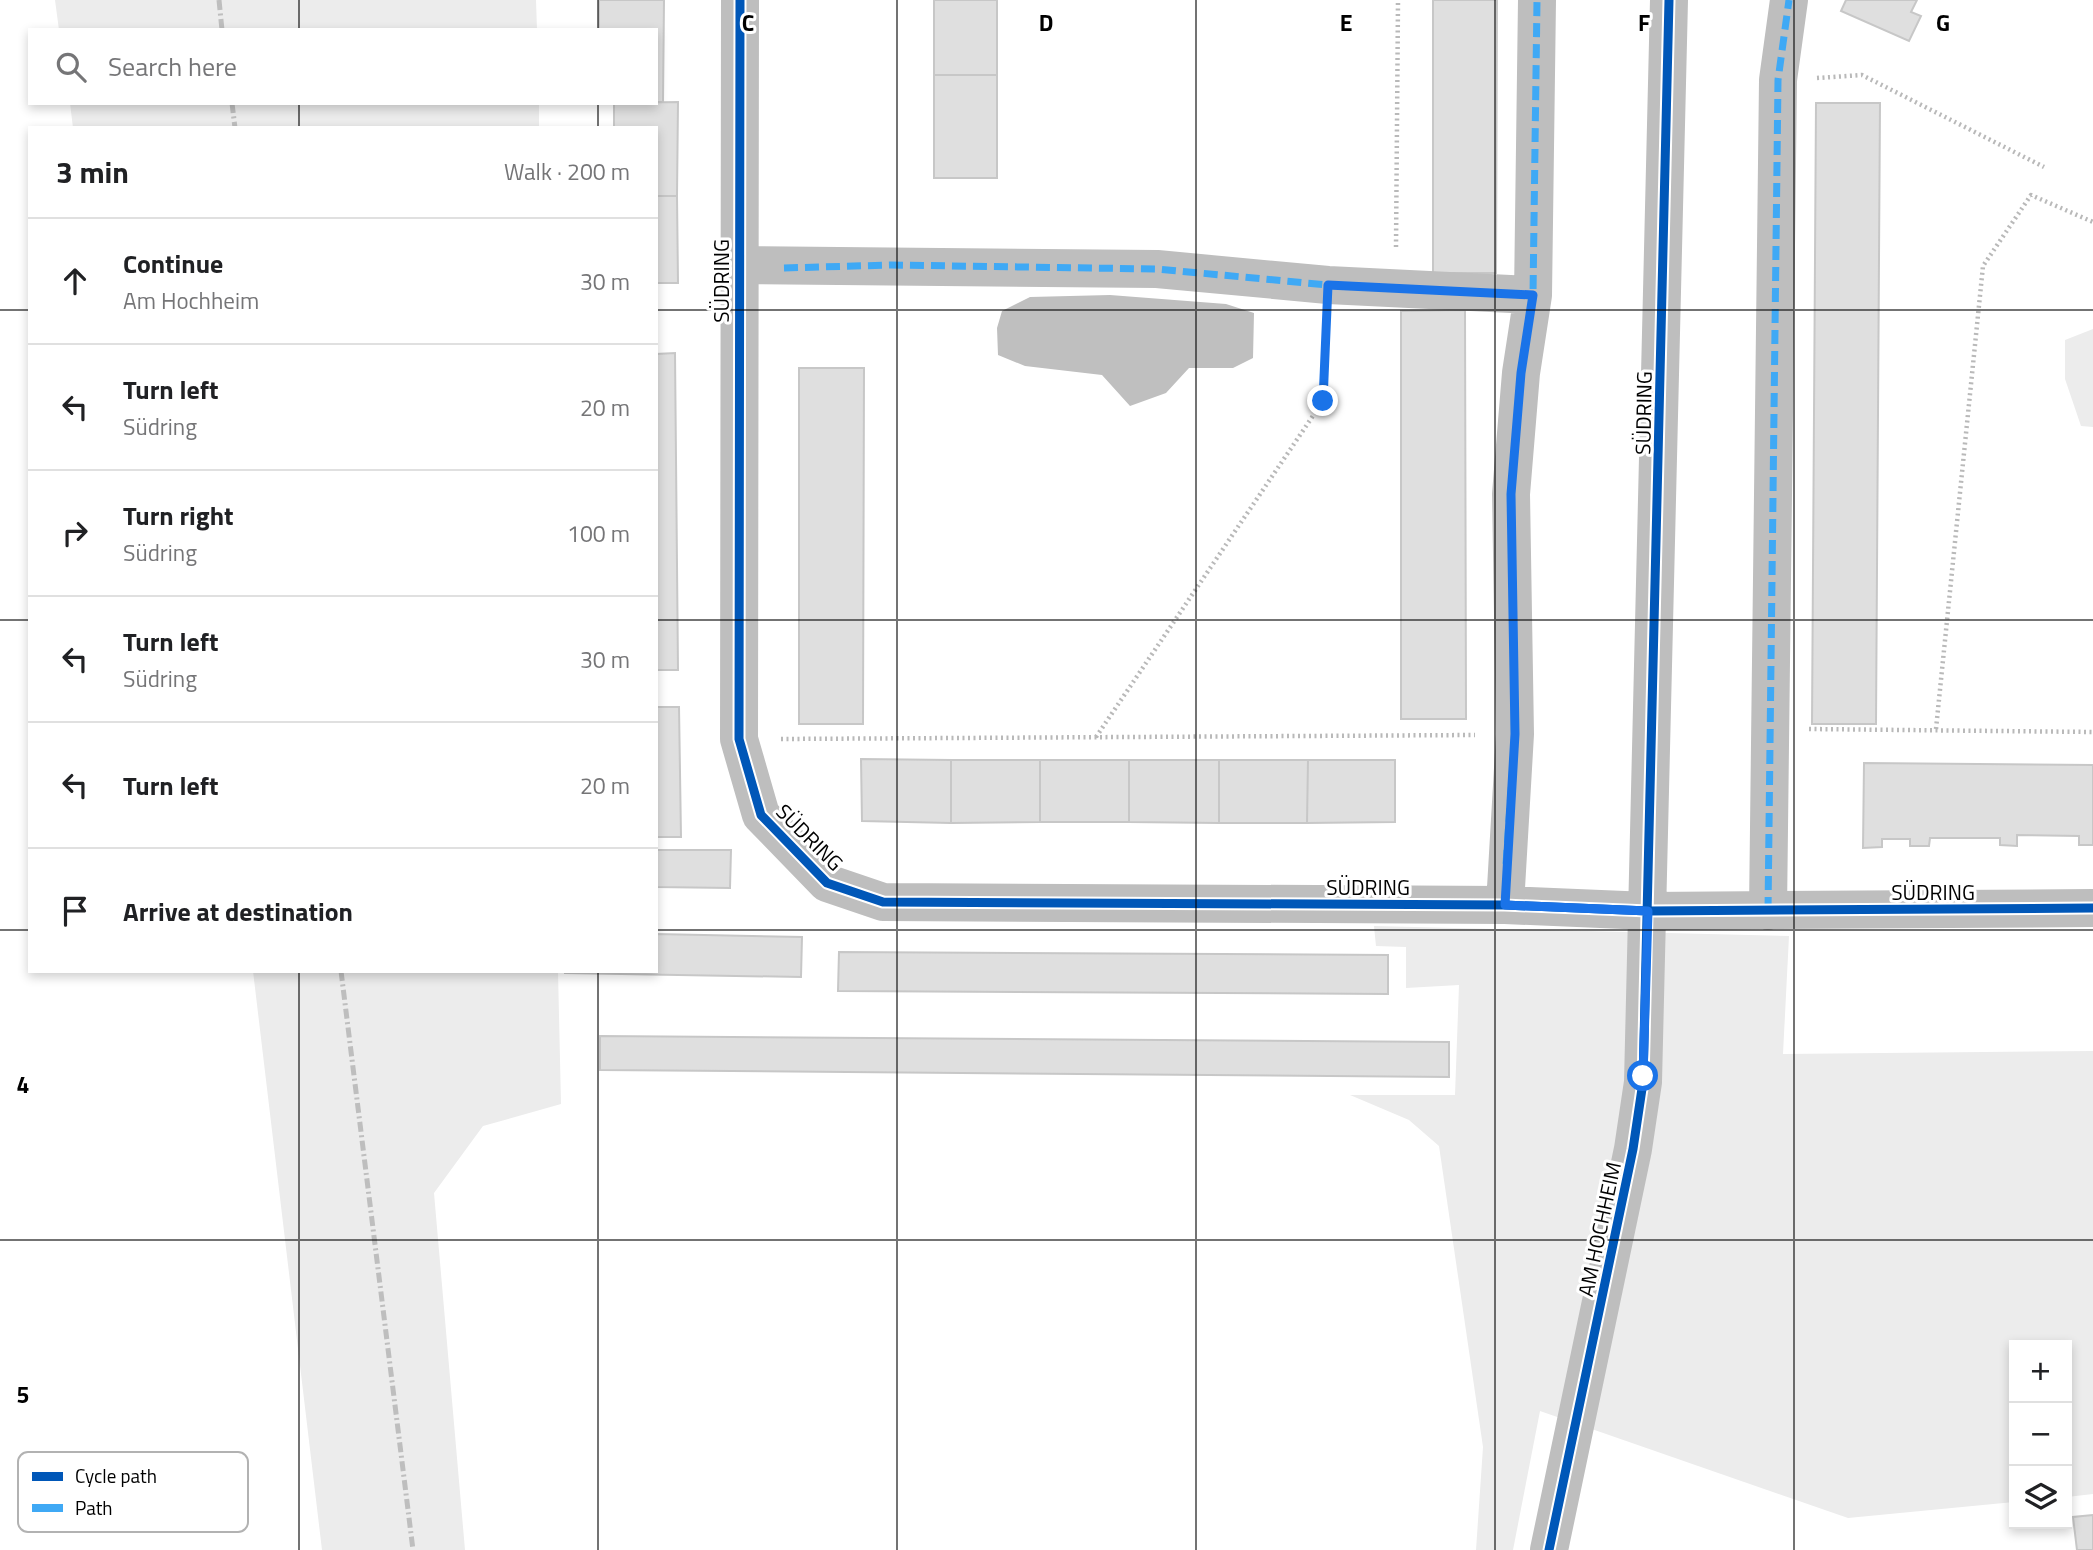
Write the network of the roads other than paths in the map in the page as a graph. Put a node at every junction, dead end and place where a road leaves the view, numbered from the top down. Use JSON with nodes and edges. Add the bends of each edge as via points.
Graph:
{"nodes":[{"id":1,"x":740,"y":0,"type":"edge"},
{"id":2,"x":1537,"y":0,"type":"edge"},
{"id":3,"x":1670,"y":0,"type":"edge"},
{"id":4,"x":1789,"y":0,"type":"edge"},
{"id":5,"x":738,"y":265,"type":"junction"},
{"id":6,"x":1533,"y":295,"type":"junction"},
{"id":7,"x":1505,"y":905,"type":"junction"},
{"id":8,"x":2093,"y":908,"type":"edge"},
{"id":9,"x":1648,"y":911,"type":"junction"},
{"id":10,"x":1768,"y":911,"type":"junction"},
{"id":11,"x":1549,"y":1550,"type":"edge"}],
"edges":[{"from":1,"to":5,"type":"street","name":"SÜDRING"},
{"from":2,"to":6,"type":"street"},
{"from":3,"to":9,"type":"street","name":"SÜDRING"},
{"from":4,"to":10,"type":"street","via":[[1778,80]]},
{"from":5,"to":6,"type":"street","name":"SÜDRING","via":[[1157,269],[1328,285]]},
{"from":5,"to":7,"type":"street","name":"SÜDRING","via":[[739,739],[761,815],[827,883],[883,902]]},
{"from":6,"to":7,"type":"street","via":[[1511,494],[1515,734]]},
{"from":7,"to":9,"type":"street","name":"SÜDRING"},
{"from":8,"to":10,"type":"street","name":"SÜDRING"},
{"from":9,"to":10,"type":"street","name":"SÜDRING"},
{"from":9,"to":11,"type":"street","name":"AM HOCHHEIM","via":[[1640,1111]]}]}
